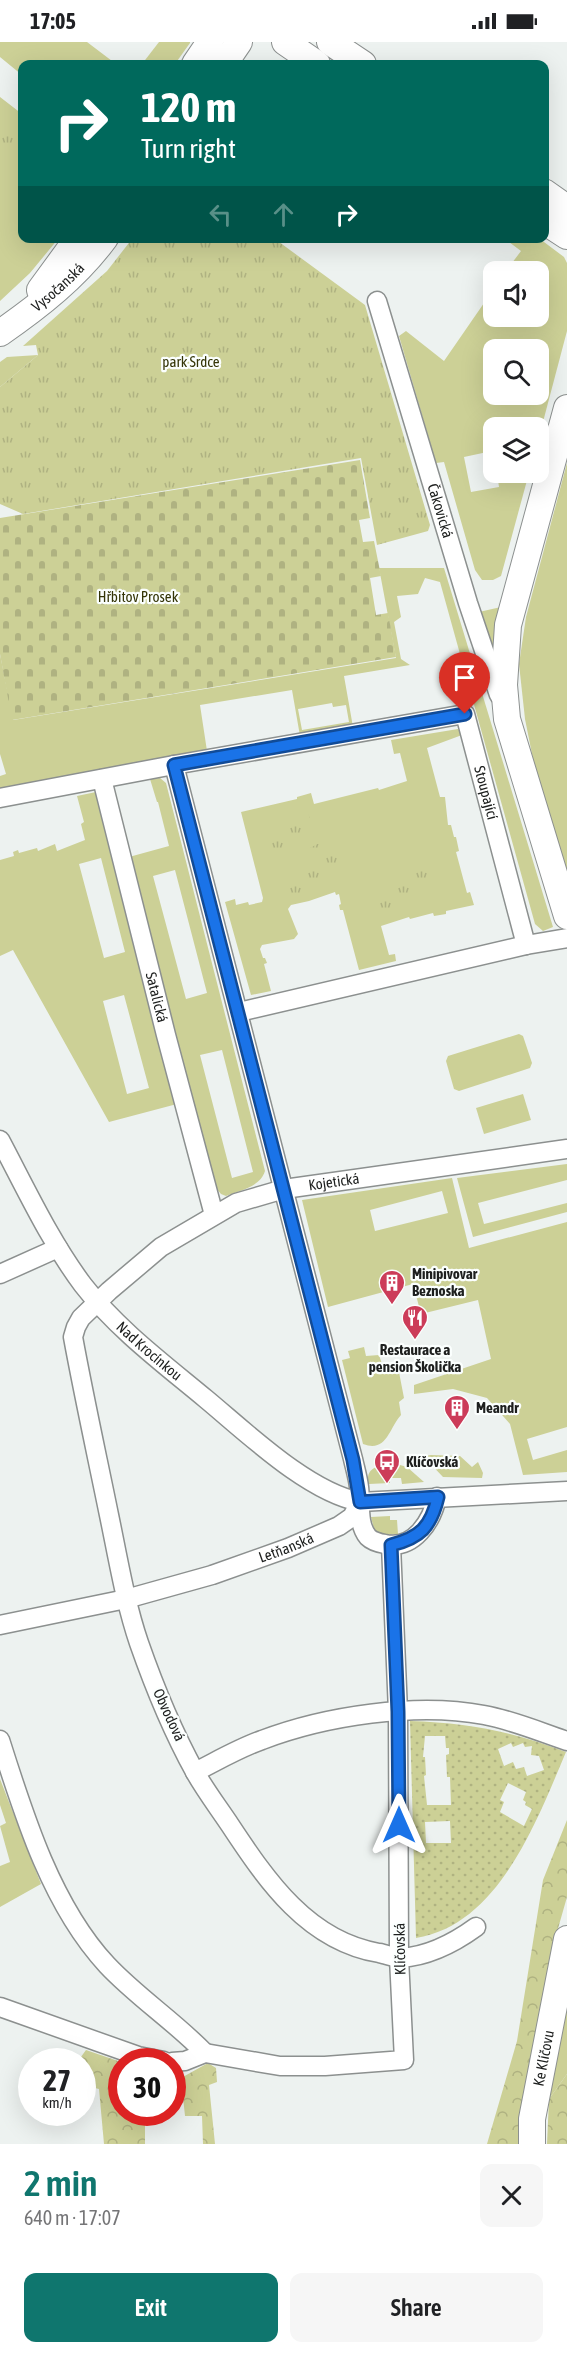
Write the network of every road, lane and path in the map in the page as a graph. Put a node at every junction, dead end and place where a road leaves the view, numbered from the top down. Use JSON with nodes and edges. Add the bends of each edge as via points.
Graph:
{"nodes":[{"id":1,"x":210,"y":42,"type":"edge"},
{"id":2,"x":239,"y":42,"type":"edge"},
{"id":3,"x":285,"y":42,"type":"edge"},
{"id":4,"x":330,"y":42,"type":"edge"},
{"id":5,"x":198,"y":60,"type":"edge"},
{"id":6,"x":227,"y":60,"type":"edge"},
{"id":7,"x":311,"y":60,"type":"edge"},
{"id":8,"x":357,"y":60,"type":"edge"},
{"id":9,"x":549,"y":195,"type":"edge"},
{"id":10,"x":567,"y":208,"type":"edge"},
{"id":11,"x":549,"y":224,"type":"edge"},
{"id":12,"x":567,"y":236,"type":"edge"},
{"id":13,"x":74,"y":243,"type":"edge"},
{"id":14,"x":101,"y":243,"type":"edge"},
{"id":15,"x":377,"y":301,"type":"dead end"},
{"id":16,"x":2,"y":332,"type":"edge"},
{"id":17,"x":567,"y":408,"type":"edge"},
{"id":18,"x":507,"y":719,"type":"junction"},
{"id":19,"x":174,"y":765,"type":"junction"},
{"id":20,"x":102,"y":778,"type":"junction"},
{"id":21,"x":0,"y":798,"type":"edge"},
{"id":22,"x":567,"y":916,"type":"edge"},
{"id":23,"x":567,"y":938,"type":"edge"},
{"id":24,"x":526,"y":945,"type":"junction"},
{"id":25,"x":239,"y":1012,"type":"junction"},
{"id":26,"x":0,"y":1140,"type":"edge"},
{"id":27,"x":567,"y":1149,"type":"edge"},
{"id":28,"x":284,"y":1189,"type":"junction"},
{"id":29,"x":214,"y":1215,"type":"junction"},
{"id":30,"x":58,"y":1248,"type":"junction"},
{"id":31,"x":0,"y":1274,"type":"edge"},
{"id":32,"x":97,"y":1303,"type":"junction"},
{"id":33,"x":567,"y":1491,"type":"edge"},
{"id":34,"x":438,"y":1497,"type":"junction"},
{"id":35,"x":360,"y":1502,"type":"junction"},
{"id":36,"x":391,"y":1545,"type":"junction"},
{"id":37,"x":126,"y":1599,"type":"junction"},
{"id":38,"x":0,"y":1625,"type":"edge"},
{"id":39,"x":398,"y":1712,"type":"junction"},
{"id":40,"x":0,"y":1740,"type":"edge"},
{"id":41,"x":567,"y":1741,"type":"edge"},
{"id":42,"x":195,"y":1772,"type":"junction"},
{"id":43,"x":476,"y":1927,"type":"dead end"},
{"id":44,"x":567,"y":1939,"type":"edge"},
{"id":45,"x":399,"y":1958,"type":"junction"},
{"id":46,"x":0,"y":2007,"type":"edge"},
{"id":47,"x":115,"y":2048,"type":"edge"},
{"id":48,"x":205,"y":2053,"type":"junction"},
{"id":49,"x":186,"y":2061,"type":"edge"},
{"id":50,"x":532,"y":2144,"type":"edge"}],
"edges":[{"from":1,"to":5,"type":"main road"},
{"from":2,"to":6,"type":"main road"},
{"from":3,"to":7,"type":"main road"},
{"from":4,"to":8,"type":"main road"},
{"from":9,"to":10,"type":"main road"},
{"from":11,"to":12,"type":"main road"},
{"from":13,"to":16,"type":"main road","name":"Vysočanská"},
{"from":14,"to":16,"type":"main road","name":"Vysočanská","via":[[65,283]]},
{"from":15,"to":18,"type":"street","name":"Čakovická"},
{"from":17,"to":18,"type":"main road","name":"Čakovická","via":[[508,625],[504,685]]},
{"from":18,"to":22,"type":"main road","name":"Čakovická"},
{"from":19,"to":20,"type":"street","name":"Stoupající"},
{"from":19,"to":24,"type":"street","name":"Stoupající","via":[[465,714]]},
{"from":19,"to":25,"type":"street"},
{"from":20,"to":21,"type":"street","name":"Stoupající"},
{"from":20,"to":29,"type":"street","name":"Satalická"},
{"from":23,"to":24,"type":"street"},
{"from":24,"to":25,"type":"street"},
{"from":25,"to":28,"type":"street"},
{"from":26,"to":30,"type":"street","name":"Nad Krocínkou"},
{"from":27,"to":28,"type":"street","name":"Kojetická"},
{"from":28,"to":29,"type":"street","name":"Kojetická","via":[[236,1203]]},
{"from":28,"to":35,"type":"street","via":[[353,1460]]},
{"from":29,"to":32,"type":"street","name":"Kojetická","via":[[161,1247]]},
{"from":30,"to":31,"type":"street"},
{"from":30,"to":32,"type":"street","name":"Nad Krocínkou"},
{"from":32,"to":35,"type":"street","name":"Nad Krocínkou","via":[[170,1369],[282,1460],[326,1490]]},
{"from":32,"to":37,"type":"street","name":"Obvodová","via":[[81,1318],[73,1338]]},
{"from":33,"to":34,"type":"street"},
{"from":34,"to":35,"type":"street"},
{"from":34,"to":36,"type":"street","via":[[422,1532]]},
{"from":35,"to":36,"type":"street","via":[[362,1525],[368,1537]]},
{"from":35,"to":37,"type":"street","name":"Letňanská","via":[[352,1517],[339,1526],[288,1548]]},
{"from":36,"to":39,"type":"street","name":"Klíčovská"},
{"from":37,"to":38,"type":"street","name":"Letňanská"},
{"from":37,"to":42,"type":"street","name":"Obvodová","via":[[155,1686]]},
{"from":39,"to":41,"type":"street","via":[[484,1715]]},
{"from":39,"to":42,"type":"street","via":[[335,1719],[294,1729],[260,1740]]},
{"from":39,"to":45,"type":"street","name":"Klíčovská"},
{"from":40,"to":48,"type":"street","via":[[23,1809],[68,1912],[105,1964]]},
{"from":42,"to":45,"type":"street","name":"Obvodová","via":[[270,1884],[294,1908],[339,1941]]},
{"from":43,"to":45,"type":"street","name":"Obvodová","via":[[432,1951]]},
{"from":44,"to":50,"type":"main road","name":"Ke Klíčovu","via":[[532,2119]]},
{"from":45,"to":48,"type":"street","name":"Klíčovská","via":[[404,2060],[280,2066]]},
{"from":46,"to":47,"type":"street"},
{"from":48,"to":49,"type":"street"}]}
